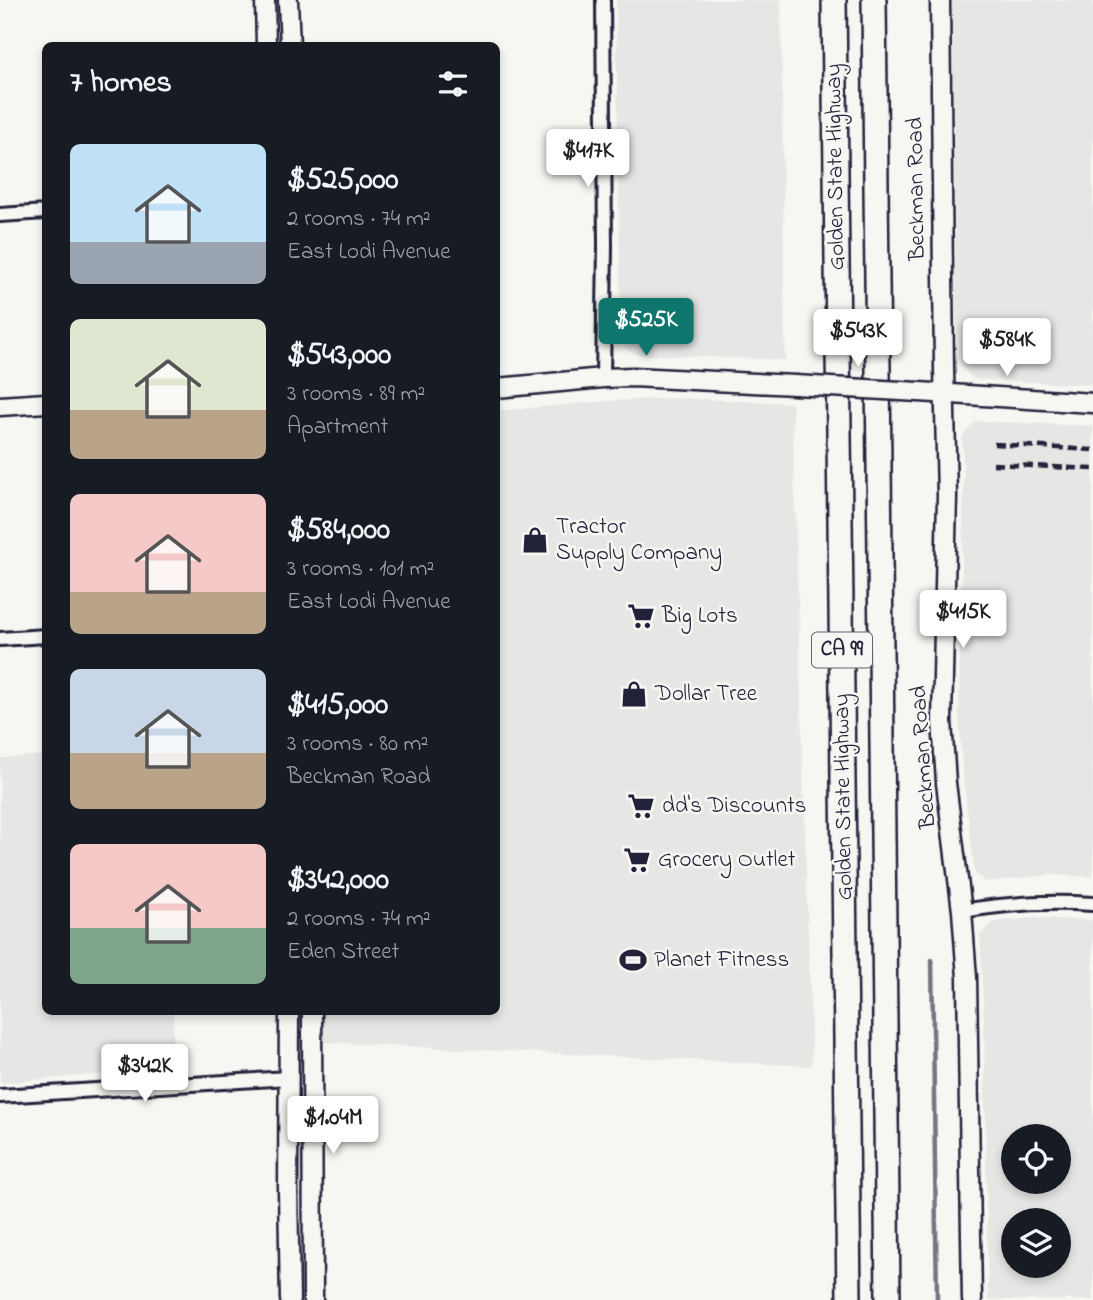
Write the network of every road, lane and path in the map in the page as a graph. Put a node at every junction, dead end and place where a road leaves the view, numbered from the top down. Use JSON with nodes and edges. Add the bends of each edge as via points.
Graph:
{"nodes":[{"id":1,"x":265,"y":0,"type":"edge"},
{"id":2,"x":288,"y":0,"type":"edge"},
{"id":3,"x":603,"y":0,"type":"edge"},
{"id":4,"x":834,"y":0,"type":"edge"},
{"id":5,"x":874,"y":0,"type":"edge"},
{"id":6,"x":940,"y":0,"type":"edge"},
{"id":7,"x":267,"y":42,"type":"edge"},
{"id":8,"x":289,"y":42,"type":"edge"},
{"id":9,"x":42,"y":212,"type":"edge"},
{"id":10,"x":0,"y":215,"type":"edge"},
{"id":11,"x":603,"y":377,"type":"junction"},
{"id":12,"x":500,"y":388,"type":"edge"},
{"id":13,"x":945,"y":394,"type":"junction"},
{"id":14,"x":1093,"y":402,"type":"edge"},
{"id":15,"x":42,"y":403,"type":"edge"},
{"id":16,"x":0,"y":407,"type":"edge"},
{"id":17,"x":42,"y":636,"type":"edge"},
{"id":18,"x":0,"y":639,"type":"edge"},
{"id":19,"x":1093,"y":904,"type":"edge"},
{"id":20,"x":962,"y":911,"type":"junction"},
{"id":21,"x":289,"y":1015,"type":"edge"},
{"id":22,"x":312,"y":1015,"type":"edge"},
{"id":23,"x":288,"y":1078,"type":"junction"},
{"id":24,"x":0,"y":1096,"type":"edge"},
{"id":25,"x":290,"y":1300,"type":"edge"},
{"id":26,"x":313,"y":1300,"type":"edge"},
{"id":27,"x":849,"y":1300,"type":"edge"},
{"id":28,"x":888,"y":1300,"type":"edge"},
{"id":29,"x":972,"y":1300,"type":"edge"}],
"edges":[{"from":1,"to":7,"type":"street"},
{"from":2,"to":8,"type":"street"},
{"from":3,"to":11,"type":"street"},
{"from":4,"to":27,"type":"highway","name":"Golden State Highway","number":"CA 99"},
{"from":5,"to":28,"type":"highway","name":"Golden State Highway","number":"CA 99"},
{"from":6,"to":13,"type":"street","name":"Beckman Road"},
{"from":9,"to":10,"type":"street"},
{"from":11,"to":12,"type":"street"},
{"from":11,"to":13,"type":"street","bridge":true},
{"from":13,"to":14,"type":"street"},
{"from":13,"to":20,"type":"street","name":"Beckman Road","via":[[942,721]]},
{"from":15,"to":16,"type":"street"},
{"from":17,"to":18,"type":"street"},
{"from":19,"to":20,"type":"street","via":[[1017,903]]},
{"from":20,"to":29,"type":"street","name":"Beckman Road"},
{"from":21,"to":23,"type":"street"},
{"from":22,"to":26,"type":"street"},
{"from":23,"to":24,"type":"street"},
{"from":23,"to":25,"type":"street"}]}
